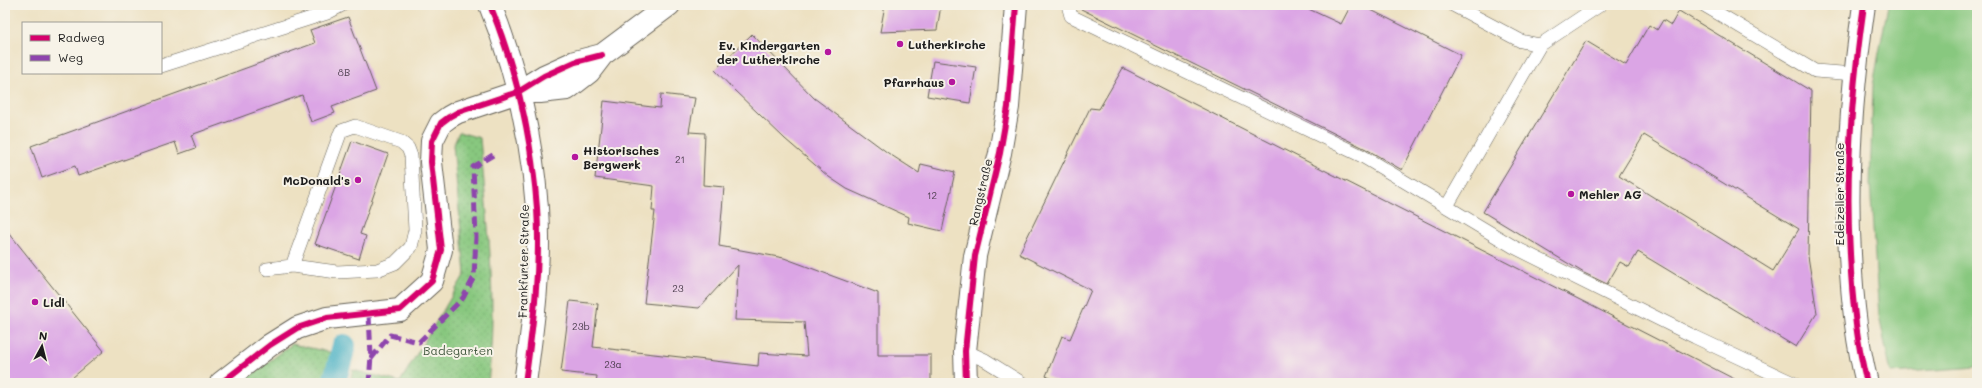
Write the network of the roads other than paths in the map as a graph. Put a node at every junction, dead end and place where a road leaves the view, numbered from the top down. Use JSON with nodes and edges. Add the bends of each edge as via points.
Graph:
{"nodes":[{"id":1,"x":342,"y":5,"type":"edge"},
{"id":2,"x":490,"y":5,"type":"edge"},
{"id":3,"x":669,"y":5,"type":"edge"},
{"id":4,"x":1016,"y":5,"type":"edge"},
{"id":5,"x":1068,"y":5,"type":"edge"},
{"id":6,"x":1453,"y":5,"type":"edge"},
{"id":7,"x":1600,"y":5,"type":"edge"},
{"id":8,"x":1704,"y":5,"type":"edge"},
{"id":9,"x":1864,"y":5,"type":"edge"},
{"id":10,"x":1540,"y":45,"type":"junction"},
{"id":11,"x":162,"y":66,"type":"edge"},
{"id":12,"x":1855,"y":74,"type":"junction"},
{"id":13,"x":518,"y":92,"type":"junction"},
{"id":14,"x":1446,"y":206,"type":"junction"},
{"id":15,"x":292,"y":266,"type":"junction"},
{"id":16,"x":266,"y":269,"type":"dead end"},
{"id":17,"x":965,"y":351,"type":"junction"},
{"id":18,"x":1865,"y":382,"type":"edge"},
{"id":19,"x":221,"y":383,"type":"edge"},
{"id":20,"x":525,"y":383,"type":"edge"},
{"id":21,"x":966,"y":383,"type":"edge"},
{"id":22,"x":1022,"y":383,"type":"edge"},
{"id":23,"x":1793,"y":383,"type":"edge"}],
"edges":[{"from":1,"to":11,"type":"lane"},
{"from":2,"to":13,"type":"street","name":"Frankfurter Straße"},
{"from":3,"to":13,"type":"street","via":[[602,55],[575,62],[544,76]]},
{"from":4,"to":17,"type":"street","name":"Rangstraße","via":[[1008,107],[976,256]]},
{"from":5,"to":14,"type":"lane","via":[[1071,16],[1362,156]]},
{"from":6,"to":10,"type":"lane","via":[[1521,41]]},
{"from":7,"to":10,"type":"lane"},
{"from":8,"to":12,"type":"lane","via":[[1815,71]]},
{"from":9,"to":12,"type":"street","name":"Edelzeller Straße"},
{"from":10,"to":14,"type":"lane"},
{"from":12,"to":18,"type":"street","name":"Edelzeller Straße","via":[[1848,171],[1848,223],[1853,309]]},
{"from":13,"to":19,"type":"street","via":[[449,117],[441,123],[434,135],[431,162],[441,250],[432,281],[400,310],[326,318],[297,328],[270,345]]},
{"from":13,"to":20,"type":"street","name":"Frankfurter Straße","via":[[530,150],[537,208],[534,323]]},
{"from":14,"to":23,"type":"lane","via":[[1514,247]]},
{"from":15,"to":15,"type":"lane","via":[[337,272],[377,270],[395,263],[411,247],[415,230],[411,156],[408,148],[401,142],[355,126],[341,132]]},
{"from":15,"to":16,"type":"lane"},
{"from":17,"to":21,"type":"street","name":"Rangstraße"},
{"from":17,"to":22,"type":"lane"}]}
